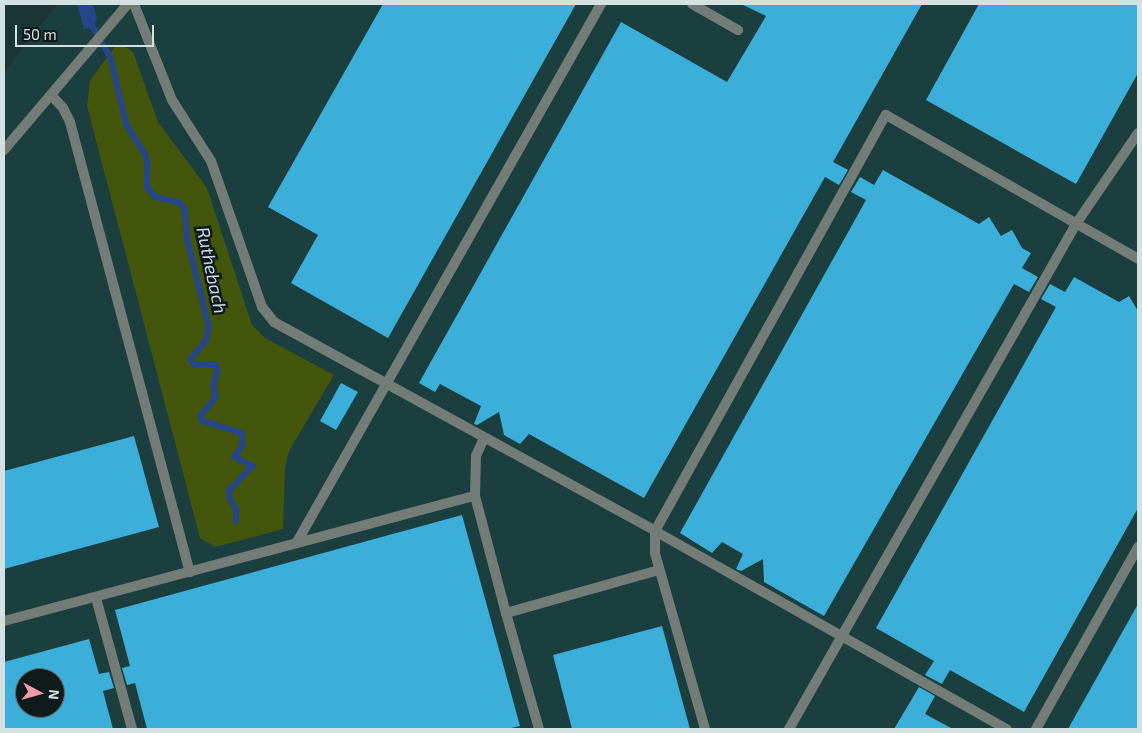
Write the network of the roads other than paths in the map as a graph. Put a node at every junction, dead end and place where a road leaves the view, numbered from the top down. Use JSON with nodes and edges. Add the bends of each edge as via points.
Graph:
{"nodes":[{"id":1,"x":128,"y":4,"type":"edge"},
{"id":2,"x":134,"y":4,"type":"edge"},
{"id":3,"x":601,"y":4,"type":"edge"},
{"id":4,"x":692,"y":4,"type":"edge"},
{"id":5,"x":738,"y":30,"type":"dead end"},
{"id":6,"x":51,"y":95,"type":"junction"},
{"id":7,"x":1138,"y":133,"type":"edge"},
{"id":8,"x":4,"y":150,"type":"edge"},
{"id":9,"x":1076,"y":224,"type":"junction"},
{"id":10,"x":1138,"y":259,"type":"edge"},
{"id":11,"x":386,"y":384,"type":"junction"},
{"id":12,"x":484,"y":438,"type":"junction"},
{"id":13,"x":475,"y":496,"type":"junction"},
{"id":14,"x":655,"y":531,"type":"junction"},
{"id":15,"x":297,"y":542,"type":"junction"},
{"id":16,"x":1138,"y":547,"type":"edge"},
{"id":17,"x":659,"y":570,"type":"junction"},
{"id":18,"x":190,"y":572,"type":"junction"},
{"id":19,"x":96,"y":598,"type":"junction"},
{"id":20,"x":506,"y":613,"type":"junction"},
{"id":21,"x":4,"y":621,"type":"edge"},
{"id":22,"x":844,"y":636,"type":"junction"},
{"id":23,"x":132,"y":729,"type":"edge"},
{"id":24,"x":539,"y":729,"type":"edge"},
{"id":25,"x":705,"y":729,"type":"edge"},
{"id":26,"x":789,"y":729,"type":"edge"},
{"id":27,"x":1006,"y":729,"type":"edge"},
{"id":28,"x":1036,"y":729,"type":"edge"}],
"edges":[{"from":1,"to":6,"type":"lane"},
{"from":2,"to":11,"type":"lane","via":[[172,100],[211,161],[262,307],[274,322]]},
{"from":3,"to":11,"type":"lane"},
{"from":4,"to":5,"type":"lane"},
{"from":6,"to":8,"type":"lane"},
{"from":6,"to":18,"type":"lane","via":[[70,122]]},
{"from":7,"to":9,"type":"lane"},
{"from":9,"to":10,"type":"lane"},
{"from":9,"to":14,"type":"lane","via":[[886,115]]},
{"from":9,"to":22,"type":"lane"},
{"from":11,"to":12,"type":"lane"},
{"from":11,"to":15,"type":"lane"},
{"from":12,"to":13,"type":"lane","via":[[476,456]]},
{"from":12,"to":14,"type":"lane"},
{"from":13,"to":15,"type":"lane"},
{"from":13,"to":20,"type":"lane"},
{"from":14,"to":17,"type":"lane","via":[[653,542]]},
{"from":14,"to":22,"type":"lane"},
{"from":15,"to":18,"type":"lane"},
{"from":16,"to":28,"type":"lane"},
{"from":17,"to":20,"type":"lane"},
{"from":17,"to":25,"type":"lane"},
{"from":18,"to":19,"type":"lane"},
{"from":19,"to":21,"type":"lane"},
{"from":19,"to":23,"type":"lane"},
{"from":20,"to":24,"type":"lane"},
{"from":22,"to":26,"type":"lane"},
{"from":22,"to":27,"type":"lane"}]}
